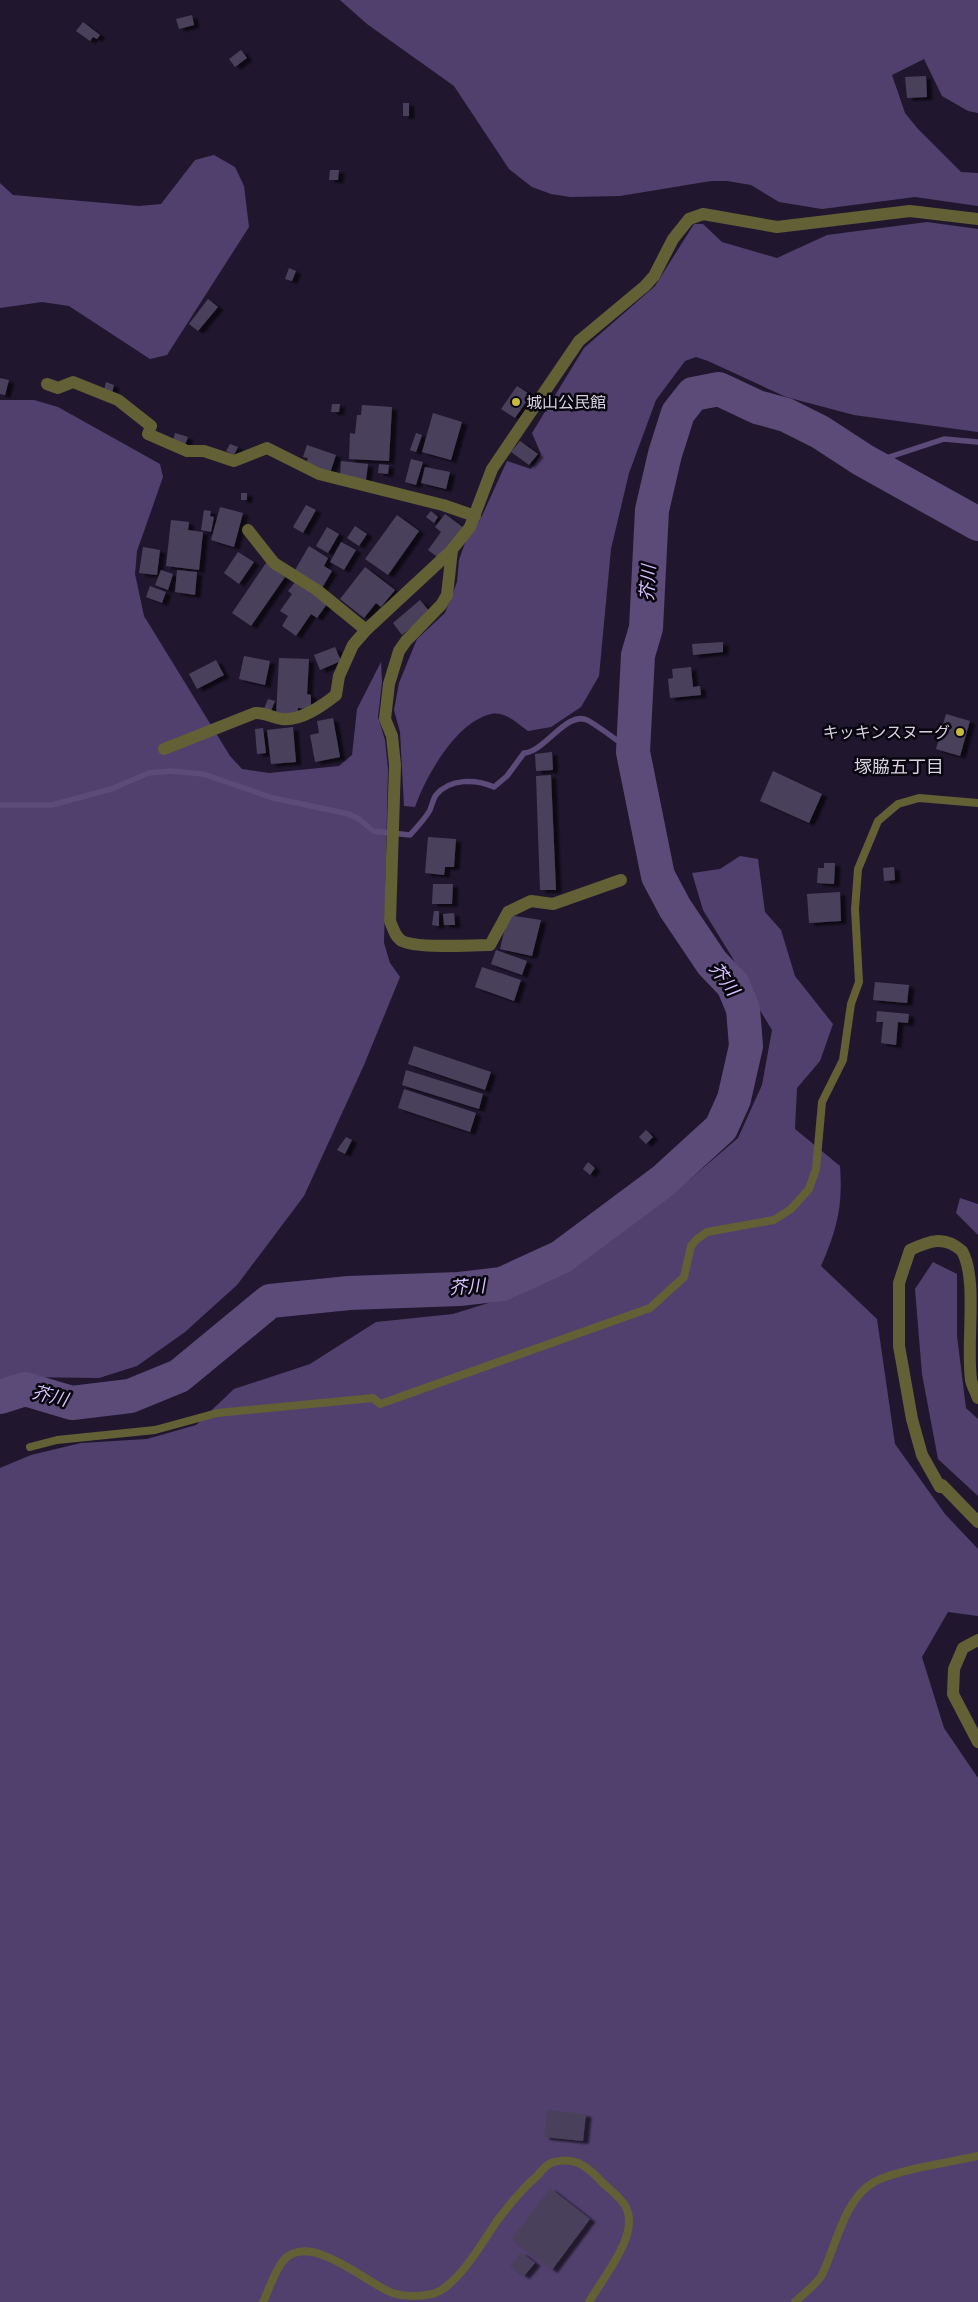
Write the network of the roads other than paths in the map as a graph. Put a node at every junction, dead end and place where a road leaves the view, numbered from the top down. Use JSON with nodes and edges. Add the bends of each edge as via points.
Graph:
{"nodes":[{"id":1,"x":978,"y":219,"type":"edge"},
{"id":2,"x":47,"y":384,"type":"dead end"},
{"id":3,"x":475,"y":516,"type":"junction"},
{"id":4,"x":248,"y":530,"type":"dead end"},
{"id":5,"x":452,"y":550,"type":"junction"},
{"id":6,"x":366,"y":630,"type":"junction"},
{"id":7,"x":164,"y":749,"type":"dead end"},
{"id":8,"x":978,"y":803,"type":"edge"},
{"id":9,"x":621,"y":880,"type":"dead end"},
{"id":10,"x":978,"y":1398,"type":"edge"},
{"id":11,"x":30,"y":1447,"type":"dead end"},
{"id":12,"x":978,"y":1522,"type":"edge"},
{"id":13,"x":978,"y":1640,"type":"edge"},
{"id":14,"x":978,"y":1742,"type":"edge"},
{"id":15,"x":978,"y":2156,"type":"edge"},
{"id":16,"x":263,"y":2302,"type":"edge"},
{"id":17,"x":589,"y":2302,"type":"edge"},
{"id":18,"x":795,"y":2302,"type":"edge"}],
"edges":[{"from":1,"to":3,"type":"street","via":[[910,211],[777,227],[703,214],[689,219],[645,286],[579,340],[492,468]]},
{"from":2,"to":3,"type":"street","via":[[58,388],[73,382],[118,400],[151,426],[148,434],[187,451],[204,452],[234,461],[267,448],[319,474]]},
{"from":3,"to":5,"type":"street"},
{"from":4,"to":6,"type":"street","via":[[274,563],[317,590]]},
{"from":5,"to":6,"type":"street"},
{"from":5,"to":9,"type":"street","via":[[447,595],[441,606],[399,651],[389,684],[385,719],[392,736],[395,765],[390,921],[395,933],[402,941],[419,945],[490,945],[508,912],[531,901],[553,904]]},
{"from":6,"to":7,"type":"street","via":[[353,645],[339,676],[336,695],[324,704],[306,714],[283,719],[255,712]]},
{"from":8,"to":11,"type":"lane","via":[[919,798],[898,804],[878,821],[858,869],[855,909],[859,982],[843,1060],[822,1102],[816,1169],[810,1189],[792,1208],[774,1220],[707,1232],[696,1240],[691,1246],[684,1277],[650,1308],[380,1404],[373,1398],[218,1412],[155,1430],[57,1440]]},
{"from":10,"to":12,"type":"street","via":[[971,1380],[978,1277],[971,1259],[954,1243],[932,1240],[910,1250],[899,1283],[899,1346],[922,1455],[940,1487],[942,1485]]},
{"from":13,"to":14,"type":"street","via":[[963,1648],[954,1669],[953,1694]]},
{"from":15,"to":18,"type":"lane","via":[[908,2171],[867,2187],[843,2222],[821,2276]]},
{"from":16,"to":17,"type":"lane","via":[[283,2261],[297,2251],[316,2252],[389,2292],[420,2296],[435,2293],[475,2257],[496,2222],[524,2188],[552,2162],[570,2159],[585,2164],[624,2204],[629,2216],[625,2242]]}]}
